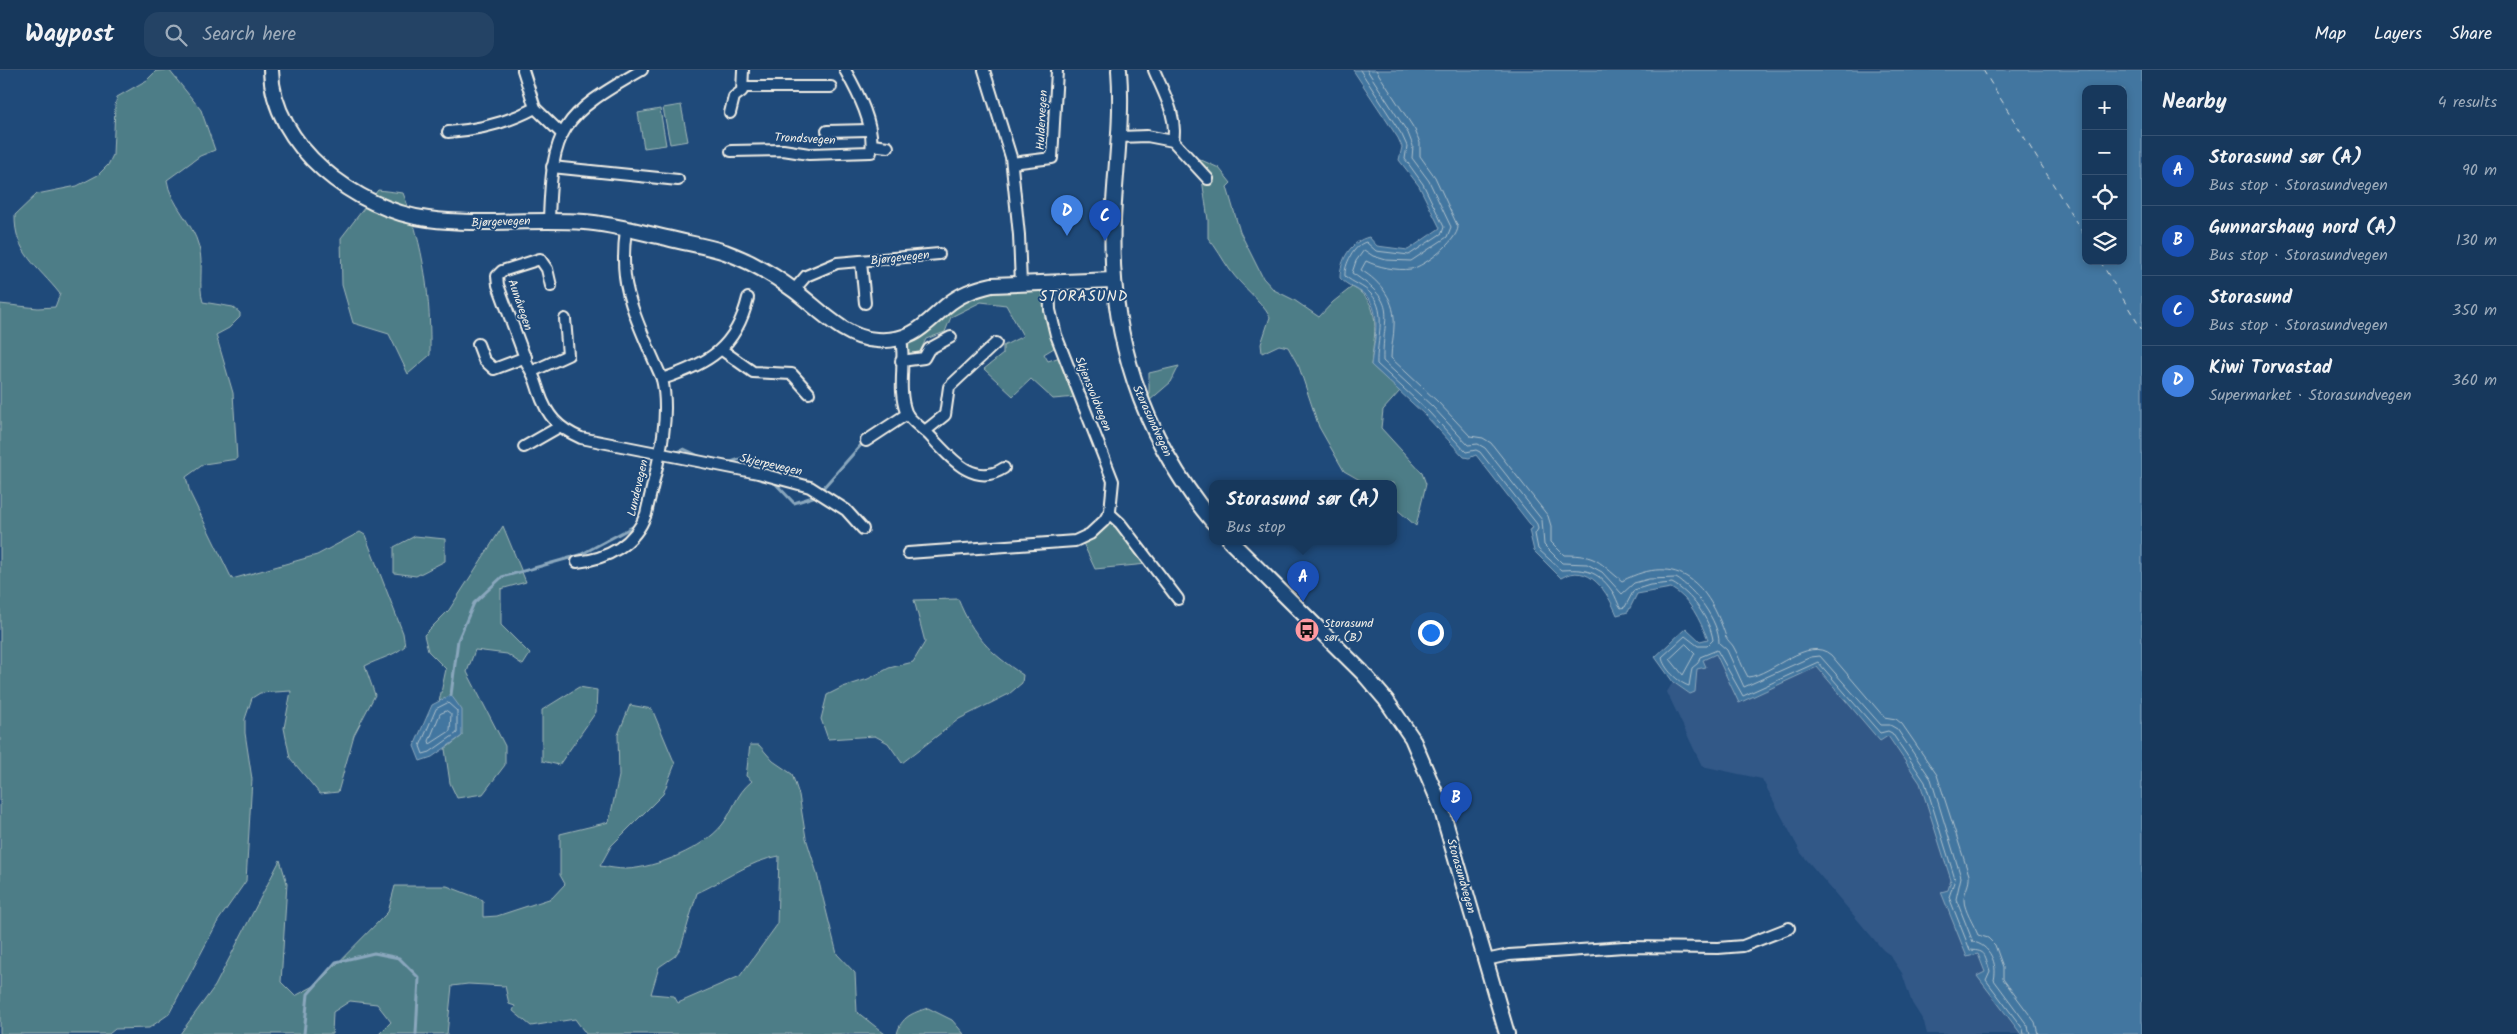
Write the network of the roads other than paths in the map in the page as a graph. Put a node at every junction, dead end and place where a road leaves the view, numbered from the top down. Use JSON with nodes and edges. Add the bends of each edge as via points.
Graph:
{"nodes":[{"id":1,"x":271,"y":70,"type":"edge"},
{"id":2,"x":523,"y":70,"type":"edge"},
{"id":3,"x":642,"y":70,"type":"edge"},
{"id":4,"x":742,"y":70,"type":"edge"},
{"id":5,"x":845,"y":70,"type":"edge"},
{"id":6,"x":984,"y":70,"type":"edge"},
{"id":7,"x":1119,"y":70,"type":"edge"},
{"id":8,"x":1154,"y":70,"type":"edge"},
{"id":9,"x":1057,"y":71,"type":"edge"},
{"id":10,"x":742,"y":87,"type":"junction"},
{"id":11,"x":831,"y":88,"type":"dead end"},
{"id":12,"x":535,"y":108,"type":"junction"},
{"id":13,"x":730,"y":113,"type":"dead end"},
{"id":14,"x":869,"y":130,"type":"junction"},
{"id":15,"x":827,"y":131,"type":"dead end"},
{"id":16,"x":448,"y":132,"type":"dead end"},
{"id":17,"x":561,"y":132,"type":"junction"},
{"id":18,"x":1120,"y":137,"type":"junction"},
{"id":19,"x":1173,"y":141,"type":"junction"},
{"id":20,"x":872,"y":145,"type":"junction"},
{"id":21,"x":888,"y":147,"type":"dead end"},
{"id":22,"x":731,"y":151,"type":"dead end"},
{"id":23,"x":1012,"y":163,"type":"junction"},
{"id":24,"x":552,"y":167,"type":"junction"},
{"id":25,"x":1208,"y":179,"type":"dead end"},
{"id":26,"x":678,"y":180,"type":"dead end"},
{"id":27,"x":548,"y":220,"type":"junction"},
{"id":28,"x":626,"y":229,"type":"junction"},
{"id":29,"x":939,"y":254,"type":"dead end"},
{"id":30,"x":861,"y":262,"type":"junction"},
{"id":31,"x":1114,"y":280,"type":"junction"},
{"id":32,"x":1049,"y":283,"type":"junction"},
{"id":33,"x":1021,"y":284,"type":"junction"},
{"id":34,"x":551,"y":286,"type":"dead end"},
{"id":35,"x":794,"y":290,"type":"junction"},
{"id":36,"x":748,"y":298,"type":"dead end"},
{"id":37,"x":864,"y":303,"type":"dead end"},
{"id":38,"x":565,"y":319,"type":"dead end"},
{"id":39,"x":951,"y":337,"type":"dead end"},
{"id":40,"x":901,"y":338,"type":"junction"},
{"id":41,"x":996,"y":343,"type":"dead end"},
{"id":42,"x":478,"y":344,"type":"dead end"},
{"id":43,"x":722,"y":350,"type":"junction"},
{"id":44,"x":526,"y":357,"type":"junction"},
{"id":45,"x":901,"y":361,"type":"junction"},
{"id":46,"x":533,"y":371,"type":"junction"},
{"id":47,"x":662,"y":380,"type":"junction"},
{"id":48,"x":809,"y":393,"type":"dead end"},
{"id":49,"x":908,"y":414,"type":"junction"},
{"id":50,"x":559,"y":427,"type":"junction"},
{"id":51,"x":925,"y":431,"type":"junction"},
{"id":52,"x":866,"y":441,"type":"dead end"},
{"id":53,"x":524,"y":447,"type":"dead end"},
{"id":54,"x":658,"y":454,"type":"junction"},
{"id":55,"x":1004,"y":468,"type":"dead end"},
{"id":56,"x":1109,"y":513,"type":"junction"},
{"id":57,"x":1209,"y":516,"type":"edge"},
{"id":58,"x":863,"y":530,"type":"dead end"},
{"id":59,"x":1234,"y":545,"type":"edge"},
{"id":60,"x":908,"y":553,"type":"dead end"},
{"id":61,"x":577,"y":562,"type":"dead end"},
{"id":62,"x":1178,"y":600,"type":"dead end"},
{"id":63,"x":1789,"y":928,"type":"dead end"},
{"id":64,"x":1486,"y":960,"type":"junction"},
{"id":65,"x":1507,"y":1034,"type":"edge"}],
"edges":[{"from":1,"to":27,"type":"main road","name":"Bjørgevegen","via":[[280,114],[298,145],[340,183],[375,203],[424,219],[463,223]]},
{"from":2,"to":12,"type":"street"},
{"from":3,"to":17,"type":"street","via":[[593,100]]},
{"from":4,"to":10,"type":"street"},
{"from":5,"to":14,"type":"street"},
{"from":6,"to":23,"type":"street"},
{"from":7,"to":18,"type":"main road","name":"Storasundvegen"},
{"from":8,"to":19,"type":"street","via":[[1172,112]]},
{"from":9,"to":23,"type":"street","name":"Huldervegen","via":[[1052,158]]},
{"from":10,"to":11,"type":"street"},
{"from":10,"to":13,"type":"street","via":[[734,97]]},
{"from":12,"to":16,"type":"street","via":[[510,121]]},
{"from":12,"to":17,"type":"street"},
{"from":14,"to":15,"type":"street","name":"Trondsvegen"},
{"from":14,"to":20,"type":"street"},
{"from":17,"to":24,"type":"street"},
{"from":18,"to":19,"type":"street","via":[[1147,136]]},
{"from":18,"to":31,"type":"main road","name":"Storasundvegen","via":[[1113,220]]},
{"from":19,"to":25,"type":"street"},
{"from":20,"to":21,"type":"street"},
{"from":20,"to":22,"type":"street","name":"Trondsvegen","via":[[871,152],[859,153]]},
{"from":23,"to":33,"type":"street"},
{"from":24,"to":26,"type":"street"},
{"from":24,"to":27,"type":"street"},
{"from":27,"to":28,"type":"main road","name":"Bjørgevegen"},
{"from":28,"to":35,"type":"main road","name":"Bjørgevegen","via":[[725,252],[758,267]]},
{"from":28,"to":47,"type":"street","name":"Lundevegen","via":[[627,286]]},
{"from":29,"to":30,"type":"street","name":"Bjørgevegen"},
{"from":30,"to":35,"type":"street","name":"Bjørgevegen","via":[[819,269],[806,276]]},
{"from":30,"to":37,"type":"street","name":"Bjørgevegen"},
{"from":31,"to":32,"type":"main road","name":"Bjørgevegen"},
{"from":31,"to":57,"type":"main road","name":"Storasundvegen","via":[[1120,332],[1140,399],[1173,466]]},
{"from":32,"to":33,"type":"main road","name":"Bjørgevegen"},
{"from":32,"to":56,"type":"street","name":"Skjensvoldvegen","via":[[1050,310],[1056,335],[1111,475]]},
{"from":33,"to":40,"type":"main road","name":"Bjørgevegen","via":[[992,285],[965,294],[946,306],[924,327]]},
{"from":34,"to":44,"type":"street","name":"Aunåvegen","via":[[540,258],[498,274],[498,285]]},
{"from":35,"to":40,"type":"main road","name":"Bjørgevegen","via":[[826,316],[857,335],[875,340]]},
{"from":36,"to":43,"type":"street","via":[[743,317]]},
{"from":38,"to":46,"type":"street","via":[[568,355]]},
{"from":39,"to":45,"type":"street","via":[[929,349],[924,358]]},
{"from":40,"to":45,"type":"street"},
{"from":41,"to":51,"type":"street","via":[[949,386],[945,416]]},
{"from":42,"to":44,"type":"street","via":[[484,360],[494,369]]},
{"from":43,"to":47,"type":"street","via":[[693,368]]},
{"from":43,"to":48,"type":"street","via":[[753,372],[792,374]]},
{"from":44,"to":46,"type":"street","name":"Aunåvegen"},
{"from":45,"to":49,"type":"street","via":[[902,390]]},
{"from":46,"to":50,"type":"street","name":"Aunåvegen","via":[[544,404]]},
{"from":47,"to":54,"type":"street","name":"Lundevegen","via":[[666,408]]},
{"from":49,"to":51,"type":"street"},
{"from":49,"to":52,"type":"street"},
{"from":50,"to":53,"type":"street"},
{"from":50,"to":54,"type":"street","via":[[581,438]]},
{"from":51,"to":55,"type":"street","via":[[956,464],[971,473],[998,472]]},
{"from":54,"to":58,"type":"street","name":"Skjerpevegen","via":[[758,473],[810,487],[846,510]]},
{"from":54,"to":61,"type":"street","name":"Lundevegen","via":[[646,514],[635,536],[620,549]]},
{"from":56,"to":60,"type":"street","via":[[1099,528],[1075,541]]},
{"from":56,"to":62,"type":"street"},
{"from":59,"to":64,"type":"main road","name":"Storasundvegen","via":[[1362,672],[1406,727],[1440,804]]},
{"from":63,"to":64,"type":"street","via":[[1743,946],[1624,947],[1509,955]]},
{"from":64,"to":65,"type":"main road","name":"Storasundvegen"}]}
